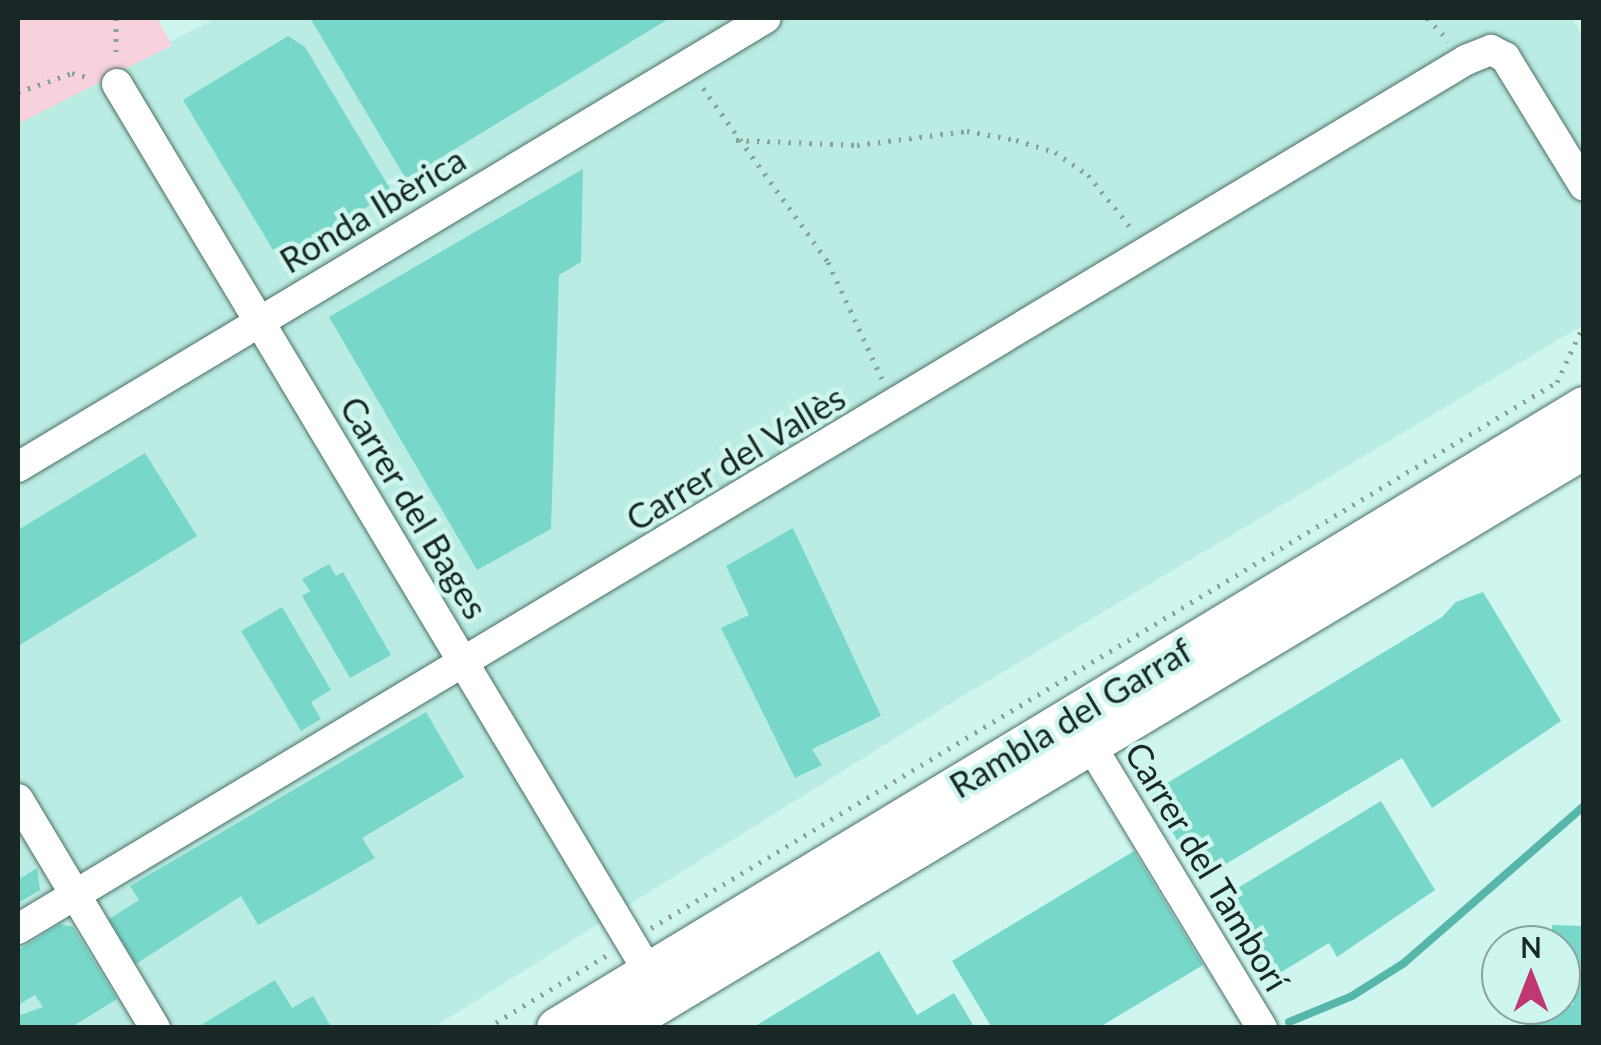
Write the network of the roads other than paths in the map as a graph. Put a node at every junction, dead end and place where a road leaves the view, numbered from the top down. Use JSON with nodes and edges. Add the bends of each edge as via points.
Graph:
{"nodes":[{"id":1,"x":766,"y":18,"type":"edge"},
{"id":2,"x":117,"y":84,"type":"road end"},
{"id":3,"x":1584,"y":186,"type":"edge"},
{"id":4,"x":258,"y":321,"type":"junction"},
{"id":5,"x":1584,"y":407,"type":"edge"},
{"id":6,"x":1584,"y":449,"type":"edge"},
{"id":7,"x":18,"y":467,"type":"edge"},
{"id":8,"x":466,"y":663,"type":"junction"},
{"id":9,"x":1090,"y":744,"type":"junction"},
{"id":10,"x":18,"y":799,"type":"edge"},
{"id":11,"x":74,"y":894,"type":"junction"},
{"id":12,"x":18,"y":929,"type":"edge"},
{"id":13,"x":640,"y":956,"type":"junction"},
{"id":14,"x":154,"y":1028,"type":"edge"},
{"id":15,"x":556,"y":1028,"type":"edge"},
{"id":16,"x":618,"y":1028,"type":"edge"},
{"id":17,"x":1262,"y":1028,"type":"edge"}],
"edges":[{"from":1,"to":4,"type":"street","name":"Ronda Ibèrica"},
{"from":2,"to":4,"type":"street","name":"Carrer del Bages"},
{"from":3,"to":8,"type":"street","name":"Carrer del Vallès","via":[[1505,56],[1491,50]]},
{"from":4,"to":7,"type":"street","name":"Ronda Ibèrica"},
{"from":4,"to":8,"type":"street","name":"Carrer del Bages"},
{"from":5,"to":13,"type":"street","name":"Rambla del Garraf"},
{"from":6,"to":9,"type":"street","name":"Rambla del Garraf"},
{"from":8,"to":11,"type":"street","name":"Carrer del Vallès"},
{"from":8,"to":13,"type":"street","name":"Carrer del Bages"},
{"from":9,"to":16,"type":"street","name":"Rambla del Garraf"},
{"from":9,"to":17,"type":"street","name":"Carrer del Tamborí"},
{"from":10,"to":11,"type":"street"},
{"from":11,"to":12,"type":"street","name":"Carrer del Vallès"},
{"from":11,"to":14,"type":"street"},
{"from":13,"to":15,"type":"street","name":"Rambla del Garraf"}]}
